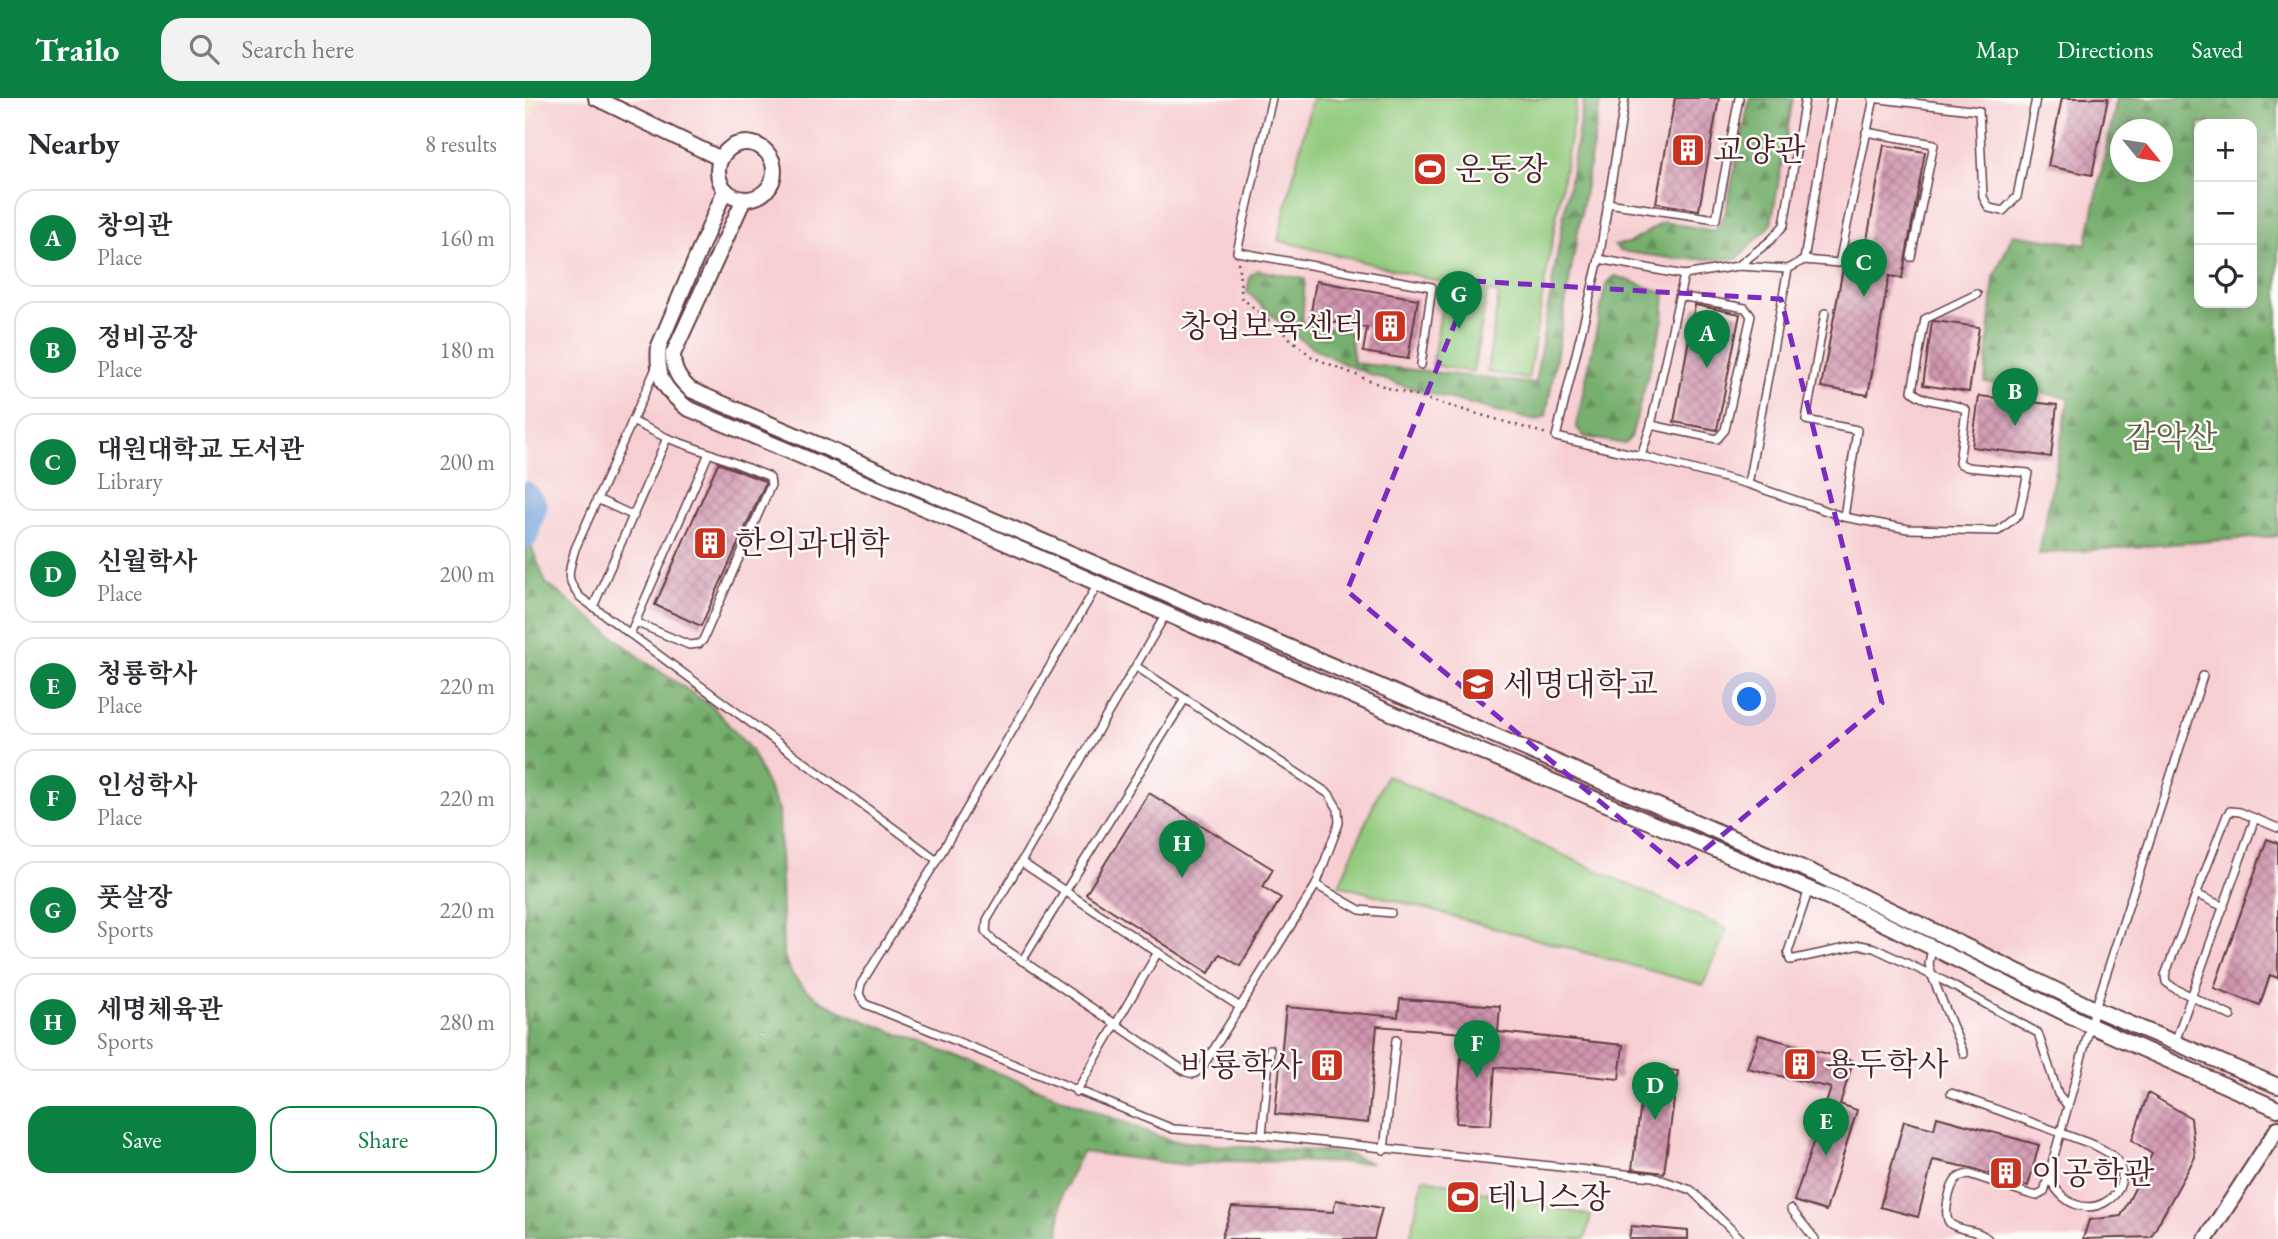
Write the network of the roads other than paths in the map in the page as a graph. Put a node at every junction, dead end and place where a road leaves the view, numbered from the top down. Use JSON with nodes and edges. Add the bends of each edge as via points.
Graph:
{"nodes":[{"id":1,"x":596,"y":98,"type":"edge"},
{"id":2,"x":1272,"y":98,"type":"edge"},
{"id":3,"x":1625,"y":98,"type":"edge"},
{"id":4,"x":1739,"y":98,"type":"edge"},
{"id":5,"x":1805,"y":98,"type":"edge"},
{"id":6,"x":1831,"y":98,"type":"edge"},
{"id":7,"x":1873,"y":98,"type":"edge"},
{"id":8,"x":2036,"y":98,"type":"edge"},
{"id":9,"x":1866,"y":132,"type":"junction"},
{"id":10,"x":721,"y":159,"type":"junction"},
{"id":11,"x":725,"y":190,"type":"junction"},
{"id":12,"x":744,"y":199,"type":"junction"},
{"id":13,"x":1607,"y":203,"type":"junction"},
{"id":14,"x":1911,"y":257,"type":"dead end"},
{"id":15,"x":1599,"y":259,"type":"junction"},
{"id":16,"x":1804,"y":260,"type":"junction"},
{"id":17,"x":1738,"y":266,"type":"junction"},
{"id":18,"x":1788,"y":269,"type":"junction"},
{"id":19,"x":1685,"y":275,"type":"junction"},
{"id":20,"x":1977,"y":294,"type":"dead end"},
{"id":21,"x":1680,"y":296,"type":"junction"},
{"id":22,"x":1825,"y":313,"type":"dead end"},
{"id":23,"x":658,"y":363,"type":"junction"},
{"id":24,"x":1421,"y":365,"type":"dead end"},
{"id":25,"x":632,"y":421,"type":"junction"},
{"id":26,"x":1651,"y":425,"type":"junction"},
{"id":27,"x":667,"y":438,"type":"junction"},
{"id":28,"x":709,"y":453,"type":"junction"},
{"id":29,"x":1641,"y":456,"type":"junction"},
{"id":30,"x":1748,"y":484,"type":"junction"},
{"id":31,"x":597,"y":499,"type":"junction"},
{"id":32,"x":634,"y":516,"type":"junction"},
{"id":33,"x":1844,"y":517,"type":"junction"},
{"id":34,"x":999,"y":521,"type":"junction"},
{"id":35,"x":990,"y":536,"type":"junction"},
{"id":36,"x":1098,"y":584,"type":"junction"},
{"id":37,"x":1175,"y":599,"type":"junction"},
{"id":38,"x":593,"y":607,"type":"junction"},
{"id":39,"x":1166,"y":614,"type":"junction"},
{"id":40,"x":635,"y":622,"type":"junction"},
{"id":41,"x":630,"y":634,"type":"junction"},
{"id":42,"x":1137,"y":667,"type":"junction"},
{"id":43,"x":2203,"y":676,"type":"dead end"},
{"id":44,"x":1185,"y":699,"type":"junction"},
{"id":45,"x":1501,"y":738,"type":"junction"},
{"id":46,"x":1492,"y":756,"type":"junction"},
{"id":47,"x":2255,"y":818,"type":"junction"},
{"id":48,"x":2278,"y":828,"type":"edge"},
{"id":49,"x":937,"y":860,"type":"junction"},
{"id":50,"x":1021,"y":863,"type":"junction"},
{"id":51,"x":1814,"y":873,"type":"junction"},
{"id":52,"x":1316,"y":886,"type":"junction"},
{"id":53,"x":1810,"y":889,"type":"junction"},
{"id":54,"x":1066,"y":892,"type":"junction"},
{"id":55,"x":2196,"y":894,"type":"junction"},
{"id":56,"x":2224,"y":907,"type":"junction"},
{"id":57,"x":1391,"y":913,"type":"dead end"},
{"id":58,"x":1938,"y":932,"type":"junction"},
{"id":59,"x":1932,"y":948,"type":"junction"},
{"id":60,"x":1158,"y":952,"type":"junction"},
{"id":61,"x":1022,"y":961,"type":"junction"},
{"id":62,"x":1932,"y":976,"type":"junction"},
{"id":63,"x":2193,"y":997,"type":"junction"},
{"id":64,"x":1240,"y":1007,"type":"junction"},
{"id":65,"x":2095,"y":1009,"type":"junction"},
{"id":66,"x":2231,"y":1016,"type":"dead end"},
{"id":67,"x":1115,"y":1026,"type":"junction"},
{"id":68,"x":2091,"y":1026,"type":"junction"},
{"id":69,"x":1396,"y":1040,"type":"dead end"},
{"id":70,"x":2175,"y":1042,"type":"junction"},
{"id":71,"x":1270,"y":1049,"type":"dead end"},
{"id":72,"x":1964,"y":1054,"type":"dead end"},
{"id":73,"x":2166,"y":1060,"type":"junction"},
{"id":74,"x":2278,"y":1086,"type":"edge"},
{"id":75,"x":1076,"y":1091,"type":"junction"},
{"id":76,"x":1951,"y":1093,"type":"dead end"},
{"id":77,"x":2068,"y":1106,"type":"junction"},
{"id":78,"x":2278,"y":1109,"type":"edge"},
{"id":79,"x":2278,"y":1128,"type":"edge"},
{"id":80,"x":2062,"y":1133,"type":"junction"},
{"id":81,"x":1262,"y":1135,"type":"junction"},
{"id":82,"x":1384,"y":1150,"type":"junction"},
{"id":83,"x":2049,"y":1176,"type":"junction"},
{"id":84,"x":1791,"y":1209,"type":"dead end"},
{"id":85,"x":1741,"y":1239,"type":"edge"},
{"id":86,"x":1815,"y":1239,"type":"edge"},
{"id":87,"x":1988,"y":1239,"type":"edge"},
{"id":88,"x":2206,"y":1239,"type":"edge"}],
"edges":[{"from":1,"to":10,"type":"street"},
{"from":2,"to":24,"type":"lane","via":[[1237,252],[1432,287]]},
{"from":3,"to":13,"type":"lane"},
{"from":4,"to":13,"type":"lane","via":[[1716,219]]},
{"from":5,"to":17,"type":"lane","via":[[1784,225]]},
{"from":6,"to":16,"type":"lane"},
{"from":7,"to":8,"type":"lane","via":[[1979,111],[1983,197],[1989,208],[2003,211],[2017,197]]},
{"from":7,"to":9,"type":"lane"},
{"from":9,"to":14,"type":"lane","via":[[1934,144]]},
{"from":9,"to":16,"type":"lane","via":[[1839,263]]},
{"from":10,"to":11,"type":"street","via":[[719,175]]},
{"from":10,"to":12,"type":"street","via":[[743,144],[753,144],[768,154],[774,171],[768,188]]},
{"from":11,"to":12,"type":"street"},
{"from":11,"to":23,"type":"street","via":[[659,346]]},
{"from":12,"to":34,"type":"street","via":[[673,354],[673,368],[681,382]]},
{"from":13,"to":15,"type":"lane"},
{"from":15,"to":19,"type":"lane"},
{"from":15,"to":29,"type":"lane","via":[[1556,437]]},
{"from":16,"to":18,"type":"lane"},
{"from":17,"to":18,"type":"lane"},
{"from":17,"to":19,"type":"lane"},
{"from":18,"to":30,"type":"lane"},
{"from":19,"to":21,"type":"lane"},
{"from":20,"to":33,"type":"lane","via":[[1925,319],[1912,391],[1920,398],[1966,410],[1959,463],[2028,473],[2019,514],[1998,531],[1908,529]]},
{"from":21,"to":26,"type":"lane"},
{"from":21,"to":26,"type":"lane","via":[[1745,308],[1751,316],[1725,430],[1717,439]]},
{"from":22,"to":33,"type":"lane","via":[[1806,420],[1857,430]]},
{"from":23,"to":25,"type":"lane"},
{"from":23,"to":35,"type":"street","via":[[670,394],[687,408]]},
{"from":25,"to":27,"type":"lane"},
{"from":25,"to":31,"type":"lane"},
{"from":26,"to":29,"type":"lane"},
{"from":27,"to":28,"type":"lane"},
{"from":27,"to":32,"type":"lane"},
{"from":28,"to":40,"type":"lane"},
{"from":28,"to":40,"type":"lane","via":[[768,476],[771,485],[703,640],[689,645]]},
{"from":29,"to":30,"type":"lane"},
{"from":30,"to":33,"type":"lane"},
{"from":31,"to":32,"type":"lane"},
{"from":31,"to":38,"type":"lane","via":[[568,573],[570,585]]},
{"from":32,"to":38,"type":"lane"},
{"from":34,"to":35,"type":"street"},
{"from":34,"to":37,"type":"street"},
{"from":35,"to":36,"type":"street"},
{"from":36,"to":39,"type":"street"},
{"from":36,"to":49,"type":"lane"},
{"from":37,"to":39,"type":"street"},
{"from":37,"to":45,"type":"street"},
{"from":38,"to":41,"type":"lane"},
{"from":39,"to":42,"type":"lane"},
{"from":39,"to":46,"type":"street"},
{"from":40,"to":41,"type":"lane"},
{"from":41,"to":49,"type":"lane"},
{"from":42,"to":44,"type":"lane"},
{"from":42,"to":50,"type":"lane"},
{"from":43,"to":65,"type":"lane"},
{"from":44,"to":52,"type":"lane","via":[[1329,794],[1339,822]]},
{"from":44,"to":54,"type":"lane"},
{"from":45,"to":46,"type":"street"},
{"from":45,"to":51,"type":"street"},
{"from":46,"to":53,"type":"street"},
{"from":47,"to":48,"type":"lane"},
{"from":47,"to":55,"type":"lane","via":[[2230,811]]},
{"from":47,"to":56,"type":"lane"},
{"from":49,"to":75,"type":"lane","via":[[861,984],[859,994],[865,1004]]},
{"from":50,"to":54,"type":"lane"},
{"from":50,"to":61,"type":"lane","via":[[987,920],[986,932]]},
{"from":51,"to":53,"type":"street"},
{"from":51,"to":58,"type":"street"},
{"from":52,"to":57,"type":"lane","via":[[1360,910]]},
{"from":52,"to":64,"type":"lane"},
{"from":53,"to":59,"type":"street"},
{"from":53,"to":62,"type":"lane","via":[[1788,952],[1790,960],[1860,945]]},
{"from":54,"to":60,"type":"lane"},
{"from":54,"to":61,"type":"lane"},
{"from":55,"to":56,"type":"lane"},
{"from":55,"to":63,"type":"lane","via":[[2165,975],[2166,982]]},
{"from":56,"to":63,"type":"lane"},
{"from":58,"to":59,"type":"street"},
{"from":58,"to":65,"type":"street"},
{"from":59,"to":62,"type":"lane"},
{"from":59,"to":68,"type":"street"},
{"from":60,"to":64,"type":"lane"},
{"from":60,"to":67,"type":"lane"},
{"from":61,"to":67,"type":"lane"},
{"from":62,"to":72,"type":"lane"},
{"from":62,"to":77,"type":"lane","via":[[2038,1033],[2058,1094]]},
{"from":63,"to":66,"type":"lane"},
{"from":63,"to":70,"type":"lane"},
{"from":64,"to":67,"type":"lane","via":[[1202,1068],[1193,1074]]},
{"from":65,"to":68,"type":"lane"},
{"from":65,"to":70,"type":"street"},
{"from":67,"to":75,"type":"lane"},
{"from":68,"to":73,"type":"street"},
{"from":68,"to":77,"type":"lane"},
{"from":69,"to":82,"type":"lane"},
{"from":70,"to":73,"type":"street"},
{"from":70,"to":74,"type":"street"},
{"from":71,"to":81,"type":"lane"},
{"from":73,"to":78,"type":"street"},
{"from":75,"to":81,"type":"lane","via":[[1173,1129]]},
{"from":76,"to":80,"type":"lane"},
{"from":77,"to":80,"type":"lane"},
{"from":79,"to":88,"type":"street"},
{"from":80,"to":83,"type":"lane"},
{"from":80,"to":83,"type":"lane","via":[[2113,1157],[2120,1184],[2113,1199],[2091,1207],[2060,1196]]},
{"from":81,"to":82,"type":"lane"},
{"from":82,"to":85,"type":"lane","via":[[1653,1177],[1691,1190]]},
{"from":83,"to":87,"type":"lane","via":[[2044,1192],[2037,1196],[1969,1174],[1955,1181],[1947,1222]]},
{"from":84,"to":86,"type":"lane"}]}
